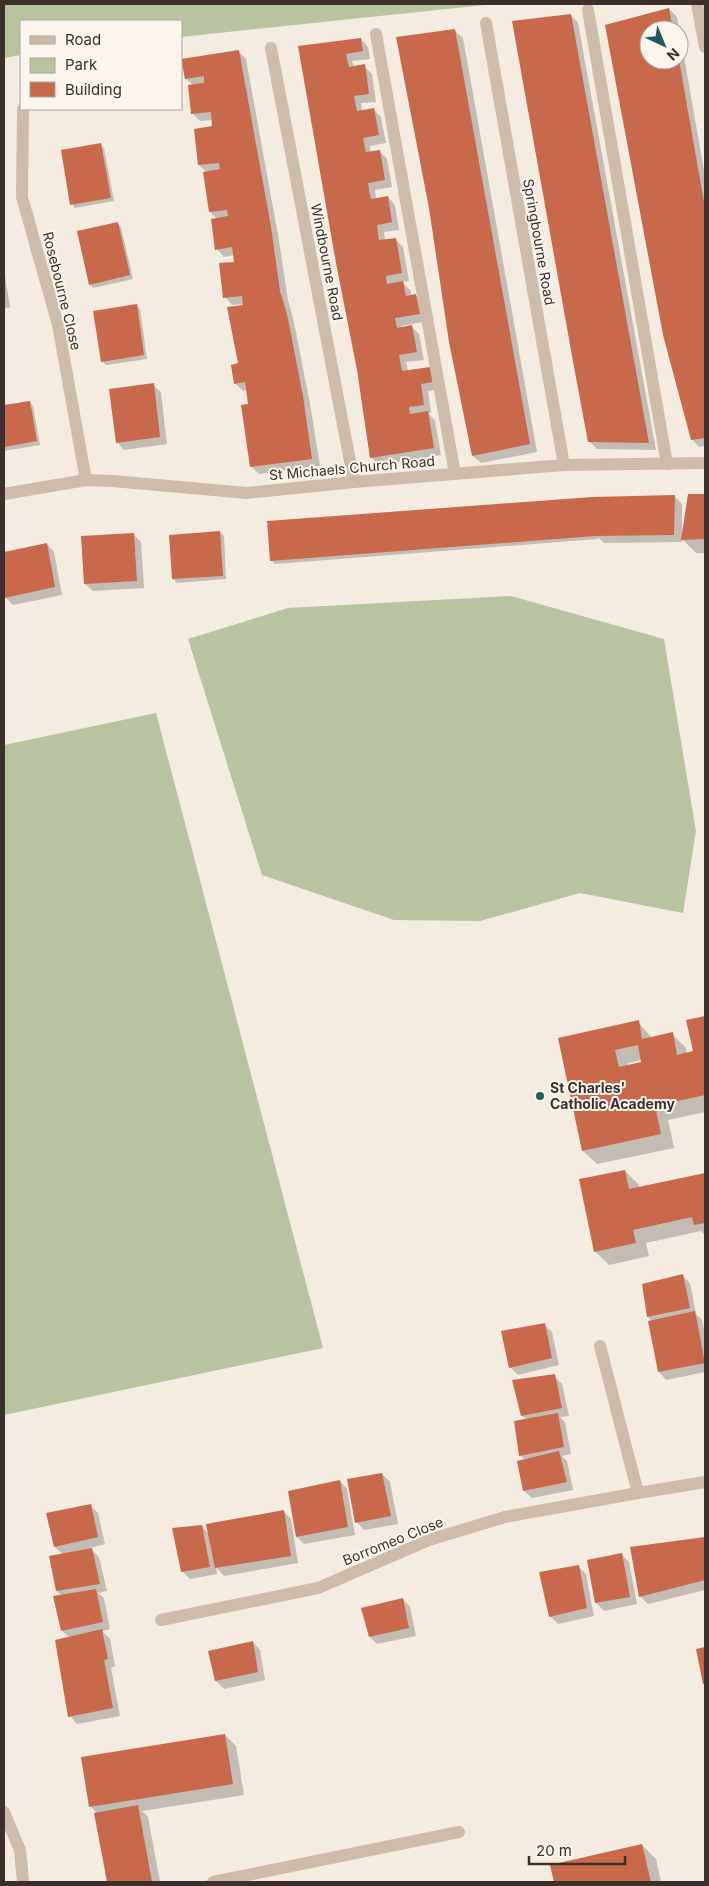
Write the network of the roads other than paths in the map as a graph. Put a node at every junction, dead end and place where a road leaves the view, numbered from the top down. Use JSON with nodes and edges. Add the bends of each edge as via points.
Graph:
{"nodes":[{"id":1,"x":697,"y":4,"type":"edge"},
{"id":2,"x":588,"y":10,"type":"dead end"},
{"id":3,"x":486,"y":23,"type":"dead end"},
{"id":4,"x":376,"y":34,"type":"dead end"},
{"id":5,"x":705,"y":47,"type":"edge"},
{"id":6,"x":271,"y":48,"type":"dead end"},
{"id":7,"x":23,"y":110,"type":"edge"},
{"id":8,"x":705,"y":463,"type":"edge"},
{"id":9,"x":667,"y":464,"type":"junction"},
{"id":10,"x":564,"y":465,"type":"junction"},
{"id":11,"x":455,"y":474,"type":"junction"},
{"id":12,"x":86,"y":480,"type":"junction"},
{"id":13,"x":354,"y":482,"type":"junction"},
{"id":14,"x":4,"y":494,"type":"edge"},
{"id":15,"x":600,"y":1346,"type":"dead end"},
{"id":16,"x":705,"y":1482,"type":"edge"},
{"id":17,"x":638,"y":1493,"type":"junction"},
{"id":18,"x":161,"y":1620,"type":"dead end"},
{"id":19,"x":4,"y":1812,"type":"edge"},
{"id":20,"x":459,"y":1832,"type":"dead end"},
{"id":21,"x":23,"y":1882,"type":"edge"},
{"id":22,"x":212,"y":1882,"type":"edge"}],
"edges":[{"from":1,"to":5,"type":"street"},
{"from":2,"to":9,"type":"street"},
{"from":3,"to":10,"type":"street","name":"Springbourne Road"},
{"from":4,"to":11,"type":"street"},
{"from":6,"to":13,"type":"street","name":"Windbourne Road"},
{"from":7,"to":12,"type":"street","name":"Rosebourne Close","via":[[22,197],[58,325]]},
{"from":8,"to":9,"type":"street","name":"St Michaels Church Road"},
{"from":9,"to":10,"type":"street","name":"St Michaels Church Road"},
{"from":10,"to":11,"type":"street","name":"St Michaels Church Road"},
{"from":11,"to":13,"type":"street","name":"St Michaels Church Road"},
{"from":12,"to":13,"type":"street","name":"St Michaels Church Road","via":[[247,493]]},
{"from":12,"to":14,"type":"street","name":"St Michaels Church Road"},
{"from":15,"to":17,"type":"street"},
{"from":16,"to":17,"type":"street","name":"Borromeo Close"},
{"from":17,"to":18,"type":"street","name":"Borromeo Close","via":[[505,1517],[429,1540],[318,1588]]},
{"from":19,"to":21,"type":"street","via":[[20,1850]]},
{"from":20,"to":22,"type":"street"}]}
